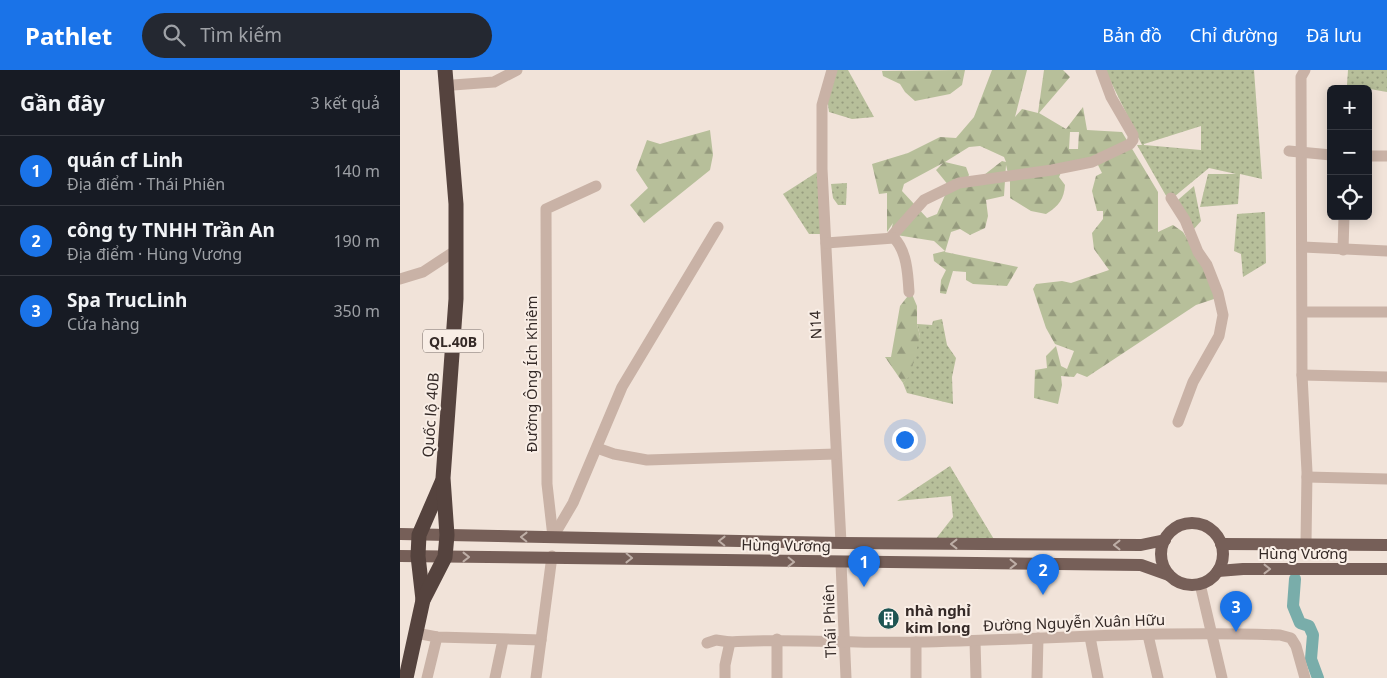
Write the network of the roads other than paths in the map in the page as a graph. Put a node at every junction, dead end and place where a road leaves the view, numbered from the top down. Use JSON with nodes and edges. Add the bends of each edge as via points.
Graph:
{"nodes":[{"id":1,"x":445,"y":70,"type":"edge"},
{"id":2,"x":517,"y":70,"type":"edge"},
{"id":3,"x":832,"y":70,"type":"edge"},
{"id":4,"x":1101,"y":70,"type":"edge"},
{"id":5,"x":1306,"y":70,"type":"edge"},
{"id":6,"x":453,"y":77,"type":"edge"},
{"id":7,"x":1289,"y":151,"type":"dead end"},
{"id":8,"x":1302,"y":153,"type":"junction"},
{"id":9,"x":1327,"y":155,"type":"edge"},
{"id":10,"x":1372,"y":156,"type":"edge"},
{"id":11,"x":1387,"y":156,"type":"edge"},
{"id":12,"x":596,"y":186,"type":"dead end"},
{"id":13,"x":1170,"y":198,"type":"dead end"},
{"id":14,"x":456,"y":204,"type":"junction"},
{"id":15,"x":1344,"y":220,"type":"edge"},
{"id":16,"x":718,"y":227,"type":"dead end"},
{"id":17,"x":891,"y":237,"type":"junction"},
{"id":18,"x":826,"y":243,"type":"junction"},
{"id":19,"x":1303,"y":247,"type":"junction"},
{"id":20,"x":1343,"y":250,"type":"junction"},
{"id":21,"x":455,"y":251,"type":"junction"},
{"id":22,"x":1387,"y":251,"type":"edge"},
{"id":23,"x":400,"y":279,"type":"edge"},
{"id":24,"x":909,"y":292,"type":"dead end"},
{"id":25,"x":1303,"y":312,"type":"junction"},
{"id":26,"x":1387,"y":312,"type":"edge"},
{"id":27,"x":1302,"y":375,"type":"junction"},
{"id":28,"x":1387,"y":377,"type":"edge"},
{"id":29,"x":1178,"y":422,"type":"dead end"},
{"id":30,"x":597,"y":448,"type":"junction"},
{"id":31,"x":836,"y":454,"type":"junction"},
{"id":32,"x":1307,"y":477,"type":"junction"},
{"id":33,"x":443,"y":478,"type":"junction"},
{"id":34,"x":1387,"y":479,"type":"edge"},
{"id":35,"x":400,"y":534,"type":"edge"},
{"id":36,"x":419,"y":535,"type":"junction"},
{"id":37,"x":447,"y":535,"type":"junction"},
{"id":38,"x":553,"y":537,"type":"junction"},
{"id":39,"x":1165,"y":540,"type":"junction"},
{"id":40,"x":841,"y":543,"type":"junction"},
{"id":41,"x":1222,"y":544,"type":"junction"},
{"id":42,"x":1306,"y":544,"type":"junction"},
{"id":43,"x":1387,"y":545,"type":"edge"},
{"id":44,"x":400,"y":556,"type":"edge"},
{"id":45,"x":418,"y":556,"type":"junction"},
{"id":46,"x":552,"y":556,"type":"junction"},
{"id":47,"x":445,"y":557,"type":"junction"},
{"id":48,"x":841,"y":563,"type":"junction"},
{"id":49,"x":1387,"y":570,"type":"edge"},
{"id":50,"x":1218,"y":571,"type":"junction"},
{"id":51,"x":1169,"y":575,"type":"junction"},
{"id":52,"x":1200,"y":584,"type":"junction"},
{"id":53,"x":423,"y":600,"type":"junction"},
{"id":54,"x":416,"y":633,"type":"junction"},
{"id":55,"x":1212,"y":633,"type":"junction"},
{"id":56,"x":1148,"y":635,"type":"junction"},
{"id":57,"x":437,"y":637,"type":"junction"},
{"id":58,"x":1090,"y":637,"type":"junction"},
{"id":59,"x":1038,"y":638,"type":"junction"},
{"id":60,"x":777,"y":639,"type":"junction"},
{"id":61,"x":504,"y":640,"type":"junction"},
{"id":62,"x":541,"y":640,"type":"junction"},
{"id":63,"x":976,"y":641,"type":"junction"},
{"id":64,"x":730,"y":642,"type":"junction"},
{"id":65,"x":916,"y":642,"type":"junction"},
{"id":66,"x":707,"y":643,"type":"dead end"},
{"id":67,"x":844,"y":643,"type":"junction"},
{"id":68,"x":406,"y":678,"type":"edge"},
{"id":69,"x":428,"y":678,"type":"edge"},
{"id":70,"x":495,"y":678,"type":"edge"},
{"id":71,"x":536,"y":678,"type":"edge"},
{"id":72,"x":726,"y":678,"type":"edge"},
{"id":73,"x":778,"y":678,"type":"edge"},
{"id":74,"x":846,"y":678,"type":"edge"},
{"id":75,"x":916,"y":678,"type":"edge"},
{"id":76,"x":976,"y":678,"type":"edge"},
{"id":77,"x":1037,"y":678,"type":"edge"},
{"id":78,"x":1098,"y":678,"type":"edge"},
{"id":79,"x":1158,"y":678,"type":"edge"},
{"id":80,"x":1222,"y":678,"type":"edge"},
{"id":81,"x":1305,"y":678,"type":"edge"}],
"edges":[{"from":1,"to":14,"type":"highway","name":"Quốc lộ 40B","number":"QL.40B"},
{"from":2,"to":6,"type":"street","via":[[494,82]]},
{"from":3,"to":18,"type":"street","name":"N14","via":[[822,105]]},
{"from":4,"to":17,"type":"street","via":[[1111,97],[1133,135],[1130,144],[1092,162],[954,185],[918,206]]},
{"from":5,"to":8,"type":"street","via":[[1301,76]]},
{"from":6,"to":14,"type":"highway","name":"Quốc lộ 40B","number":"QL.40B","via":[[460,189]]},
{"from":7,"to":8,"type":"street"},
{"from":8,"to":9,"type":"street"},
{"from":8,"to":19,"type":"street"},
{"from":10,"to":11,"type":"street"},
{"from":12,"to":38,"type":"street","name":"Đường Ông Ích Khiêm","via":[[546,209],[547,484]]},
{"from":13,"to":29,"type":"street","via":[[1207,265],[1223,315],[1219,336],[1193,382]]},
{"from":14,"to":21,"type":"highway","name":"Quốc lộ 40B","number":"QL.40B"},
{"from":15,"to":20,"type":"street"},
{"from":16,"to":30,"type":"street","via":[[622,387]]},
{"from":17,"to":18,"type":"street"},
{"from":17,"to":24,"type":"street","via":[[898,243],[905,262]]},
{"from":18,"to":31,"type":"street","name":"N14"},
{"from":19,"to":20,"type":"street"},
{"from":19,"to":25,"type":"street"},
{"from":20,"to":22,"type":"street"},
{"from":21,"to":23,"type":"street","via":[[423,272]]},
{"from":21,"to":33,"type":"highway","name":"Quốc lộ 40B","number":"QL.40B","via":[[456,299]]},
{"from":25,"to":26,"type":"street"},
{"from":25,"to":27,"type":"street"},
{"from":27,"to":28,"type":"street"},
{"from":27,"to":32,"type":"street"},
{"from":30,"to":31,"type":"street","via":[[647,460]]},
{"from":30,"to":38,"type":"street","via":[[566,519]]},
{"from":31,"to":40,"type":"street","name":"N14"},
{"from":32,"to":34,"type":"street"},
{"from":32,"to":42,"type":"street"},
{"from":33,"to":36,"type":"highway"},
{"from":33,"to":37,"type":"highway"},
{"from":35,"to":36,"type":"main road","name":"Hùng Vương"},
{"from":36,"to":37,"type":"main road","name":"Hùng Vương"},
{"from":36,"to":45,"type":"highway"},
{"from":38,"to":37,"type":"main road","name":"Hùng Vương","one_way":true},
{"from":37,"to":47,"type":"highway"},
{"from":40,"to":38,"type":"main road","name":"Hùng Vương","one_way":true},
{"from":38,"to":46,"type":"main road"},
{"from":39,"to":40,"type":"main road","name":"Hùng Vương","one_way":true,"via":[[1141,546]]},
{"from":39,"to":41,"type":"main road","via":[[1180,526],[1200,524],[1213,532]]},
{"from":39,"to":51,"type":"main road","via":[[1161,558]]},
{"from":40,"to":48,"type":"main road"},
{"from":41,"to":42,"type":"main road","name":"Hùng Vương"},
{"from":41,"to":50,"type":"main road"},
{"from":42,"to":43,"type":"main road","name":"Hùng Vương"},
{"from":44,"to":45,"type":"main road","name":"Hùng Vương"},
{"from":45,"to":47,"type":"main road","name":"Hùng Vương"},
{"from":45,"to":53,"type":"highway"},
{"from":47,"to":46,"type":"main road","name":"Hùng Vương","one_way":true},
{"from":46,"to":48,"type":"main road","name":"Hùng Vương","one_way":true},
{"from":46,"to":62,"type":"street"},
{"from":47,"to":53,"type":"highway"},
{"from":48,"to":51,"type":"main road","name":"Hùng Vương","one_way":true,"via":[[1141,565]]},
{"from":48,"to":67,"type":"street","name":"Thái Phiên"},
{"from":50,"to":49,"type":"main road","name":"Hùng Vương","one_way":true},
{"from":50,"to":52,"type":"main road"},
{"from":51,"to":52,"type":"main road","via":[[1178,582]]},
{"from":52,"to":55,"type":"street"},
{"from":53,"to":54,"type":"highway"},
{"from":54,"to":57,"type":"street"},
{"from":54,"to":68,"type":"highway"},
{"from":55,"to":56,"type":"street","name":"Đường Nguyễn Xuân Hữu"},
{"from":55,"to":80,"type":"street"},
{"from":55,"to":81,"type":"street","name":"Đường Nguyễn Xuân Hữu","via":[[1291,638]]},
{"from":56,"to":58,"type":"street","name":"Đường Nguyễn Xuân Hữu"},
{"from":56,"to":79,"type":"street"},
{"from":57,"to":61,"type":"street"},
{"from":57,"to":69,"type":"street"},
{"from":58,"to":59,"type":"street","name":"Đường Nguyễn Xuân Hữu"},
{"from":58,"to":78,"type":"street"},
{"from":59,"to":63,"type":"street","name":"Đường Nguyễn Xuân Hữu"},
{"from":59,"to":77,"type":"street"},
{"from":60,"to":64,"type":"street","name":"Đường Nguyễn Xuân Hữu"},
{"from":60,"to":67,"type":"street","name":"Đường Nguyễn Xuân Hữu"},
{"from":60,"to":73,"type":"street"},
{"from":61,"to":62,"type":"street"},
{"from":61,"to":70,"type":"street"},
{"from":62,"to":71,"type":"street"},
{"from":63,"to":65,"type":"street","name":"Đường Nguyễn Xuân Hữu"},
{"from":63,"to":76,"type":"street"},
{"from":64,"to":66,"type":"street","name":"Đường Nguyễn Xuân Hữu","via":[[716,640]]},
{"from":64,"to":72,"type":"street"},
{"from":65,"to":67,"type":"street","name":"Đường Nguyễn Xuân Hữu"},
{"from":65,"to":75,"type":"street"},
{"from":67,"to":74,"type":"street","name":"Thái Phiên"}]}
